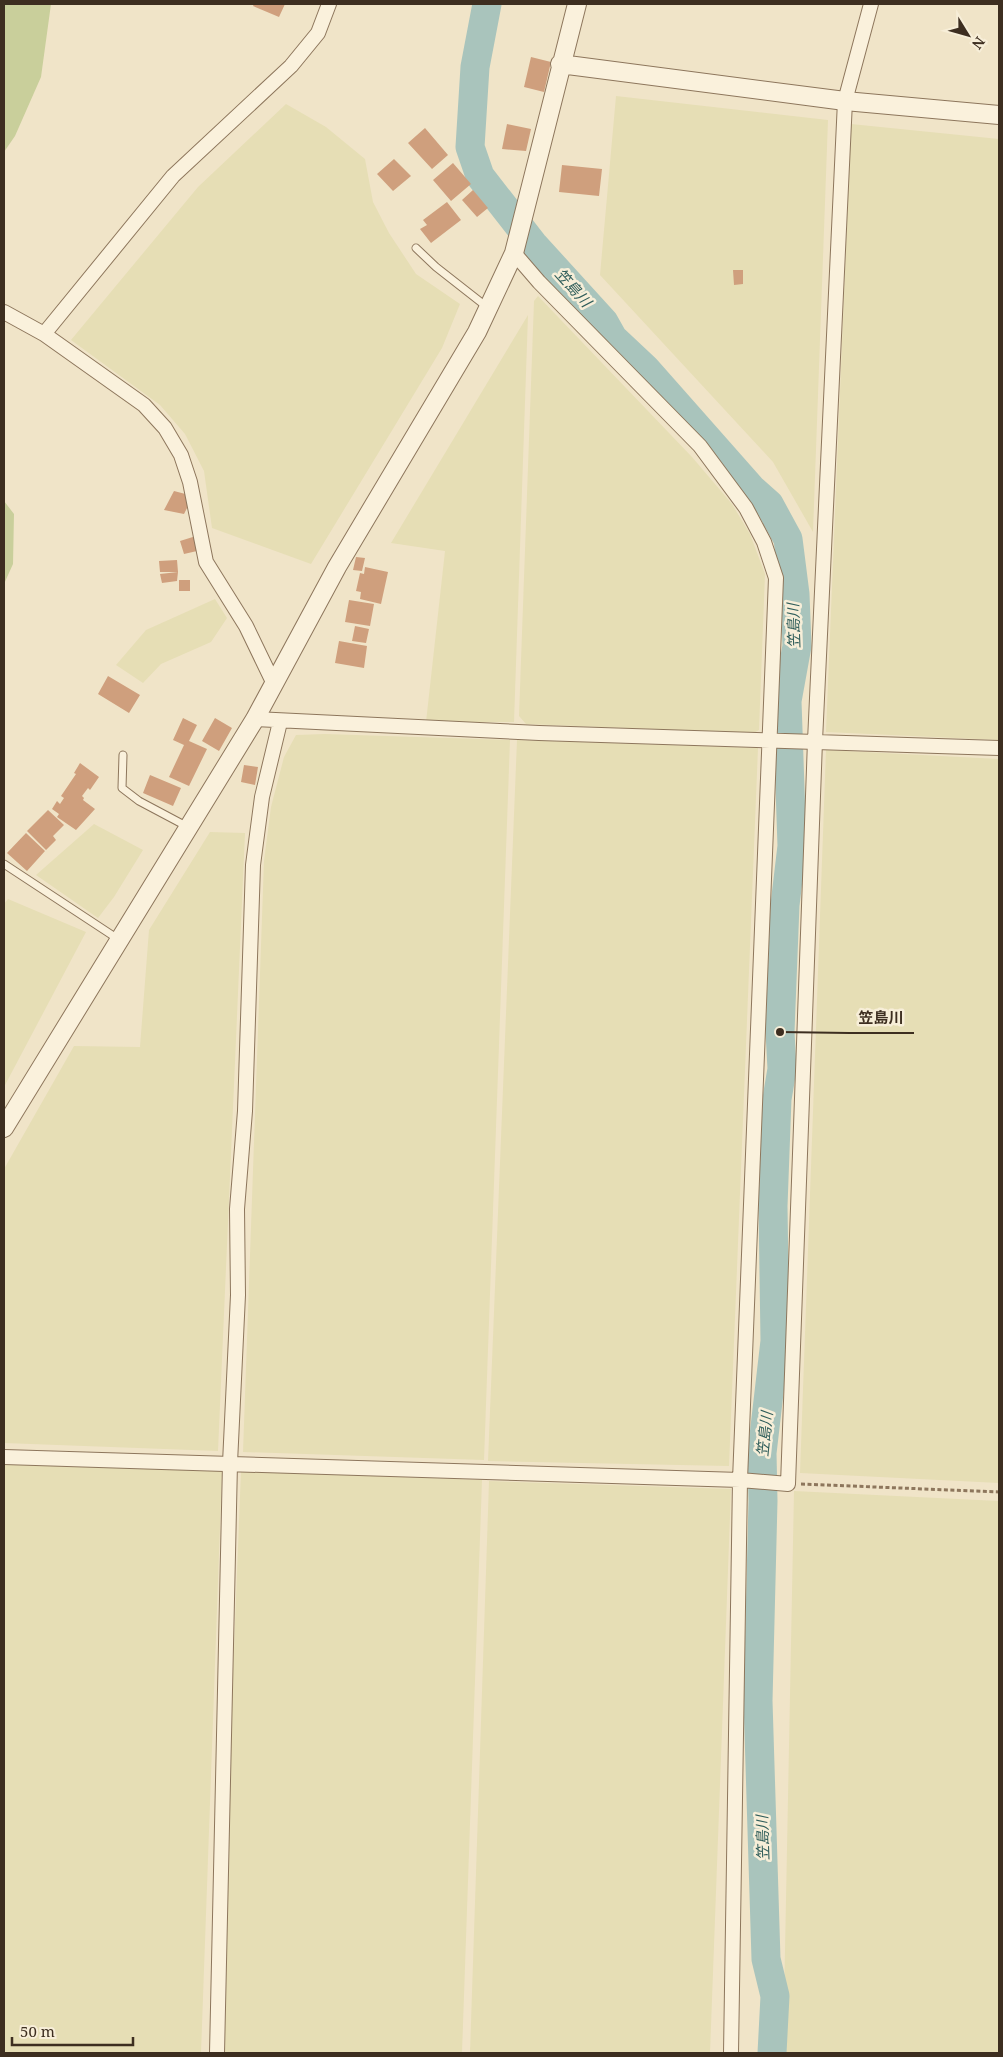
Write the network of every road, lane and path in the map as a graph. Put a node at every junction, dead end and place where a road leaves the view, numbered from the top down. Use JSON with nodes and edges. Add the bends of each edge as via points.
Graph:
{"nodes":[{"id":1,"x":329,"y":4,"type":"edge"},
{"id":2,"x":577,"y":4,"type":"edge"},
{"id":3,"x":871,"y":4,"type":"edge"},
{"id":4,"x":560,"y":64,"type":"junction"},
{"id":5,"x":845,"y":101,"type":"junction"},
{"id":6,"x":999,"y":115,"type":"edge"},
{"id":7,"x":416,"y":248,"type":"dead end"},
{"id":8,"x":514,"y":253,"type":"junction"},
{"id":9,"x":488,"y":308,"type":"junction"},
{"id":10,"x":4,"y":312,"type":"edge"},
{"id":11,"x":44,"y":334,"type":"junction"},
{"id":12,"x":273,"y":682,"type":"junction"},
{"id":13,"x":255,"y":719,"type":"junction"},
{"id":14,"x":280,"y":722,"type":"junction"},
{"id":15,"x":770,"y":741,"type":"junction"},
{"id":16,"x":815,"y":741,"type":"junction"},
{"id":17,"x":999,"y":748,"type":"edge"},
{"id":18,"x":123,"y":755,"type":"dead end"},
{"id":19,"x":189,"y":828,"type":"junction"},
{"id":20,"x":4,"y":864,"type":"edge"},
{"id":21,"x":119,"y":940,"type":"junction"},
{"id":22,"x":6,"y":1118,"type":"edge"},
{"id":23,"x":4,"y":1457,"type":"edge"},
{"id":24,"x":230,"y":1462,"type":"junction"},
{"id":25,"x":740,"y":1480,"type":"junction"},
{"id":26,"x":788,"y":1484,"type":"junction"},
{"id":27,"x":999,"y":1492,"type":"edge"},
{"id":28,"x":218,"y":2053,"type":"edge"},
{"id":29,"x":731,"y":2053,"type":"edge"}],
"edges":[{"from":1,"to":11,"type":"street","via":[[318,33],[291,66],[173,176]]},
{"from":2,"to":4,"type":"street"},
{"from":3,"to":5,"type":"street"},
{"from":4,"to":5,"type":"street"},
{"from":4,"to":8,"type":"street"},
{"from":5,"to":6,"type":"street"},
{"from":5,"to":16,"type":"street"},
{"from":7,"to":9,"type":"lane"},
{"from":8,"to":9,"type":"street"},
{"from":8,"to":15,"type":"street","via":[[538,282],[700,446],[746,508],[764,542],[776,578]]},
{"from":9,"to":12,"type":"street","via":[[456,369],[337,567]]},
{"from":10,"to":11,"type":"street"},
{"from":11,"to":12,"type":"street","via":[[144,405],[165,428],[181,456],[190,482],[206,562],[246,626]]},
{"from":12,"to":13,"type":"street"},
{"from":13,"to":14,"type":"street"},
{"from":13,"to":19,"type":"street"},
{"from":14,"to":15,"type":"street"},
{"from":14,"to":24,"type":"street","via":[[262,797],[253,866],[245,1111],[237,1209],[238,1295]]},
{"from":15,"to":16,"type":"street"},
{"from":15,"to":25,"type":"street"},
{"from":16,"to":17,"type":"street"},
{"from":16,"to":26,"type":"street"},
{"from":18,"to":19,"type":"lane","via":[[122,788]]},
{"from":19,"to":21,"type":"street"},
{"from":20,"to":21,"type":"lane"},
{"from":21,"to":22,"type":"street"},
{"from":23,"to":24,"type":"street"},
{"from":24,"to":25,"type":"street"},
{"from":24,"to":28,"type":"street"},
{"from":25,"to":26,"type":"street"},
{"from":25,"to":29,"type":"street"},
{"from":26,"to":27,"type":"path"}]}
